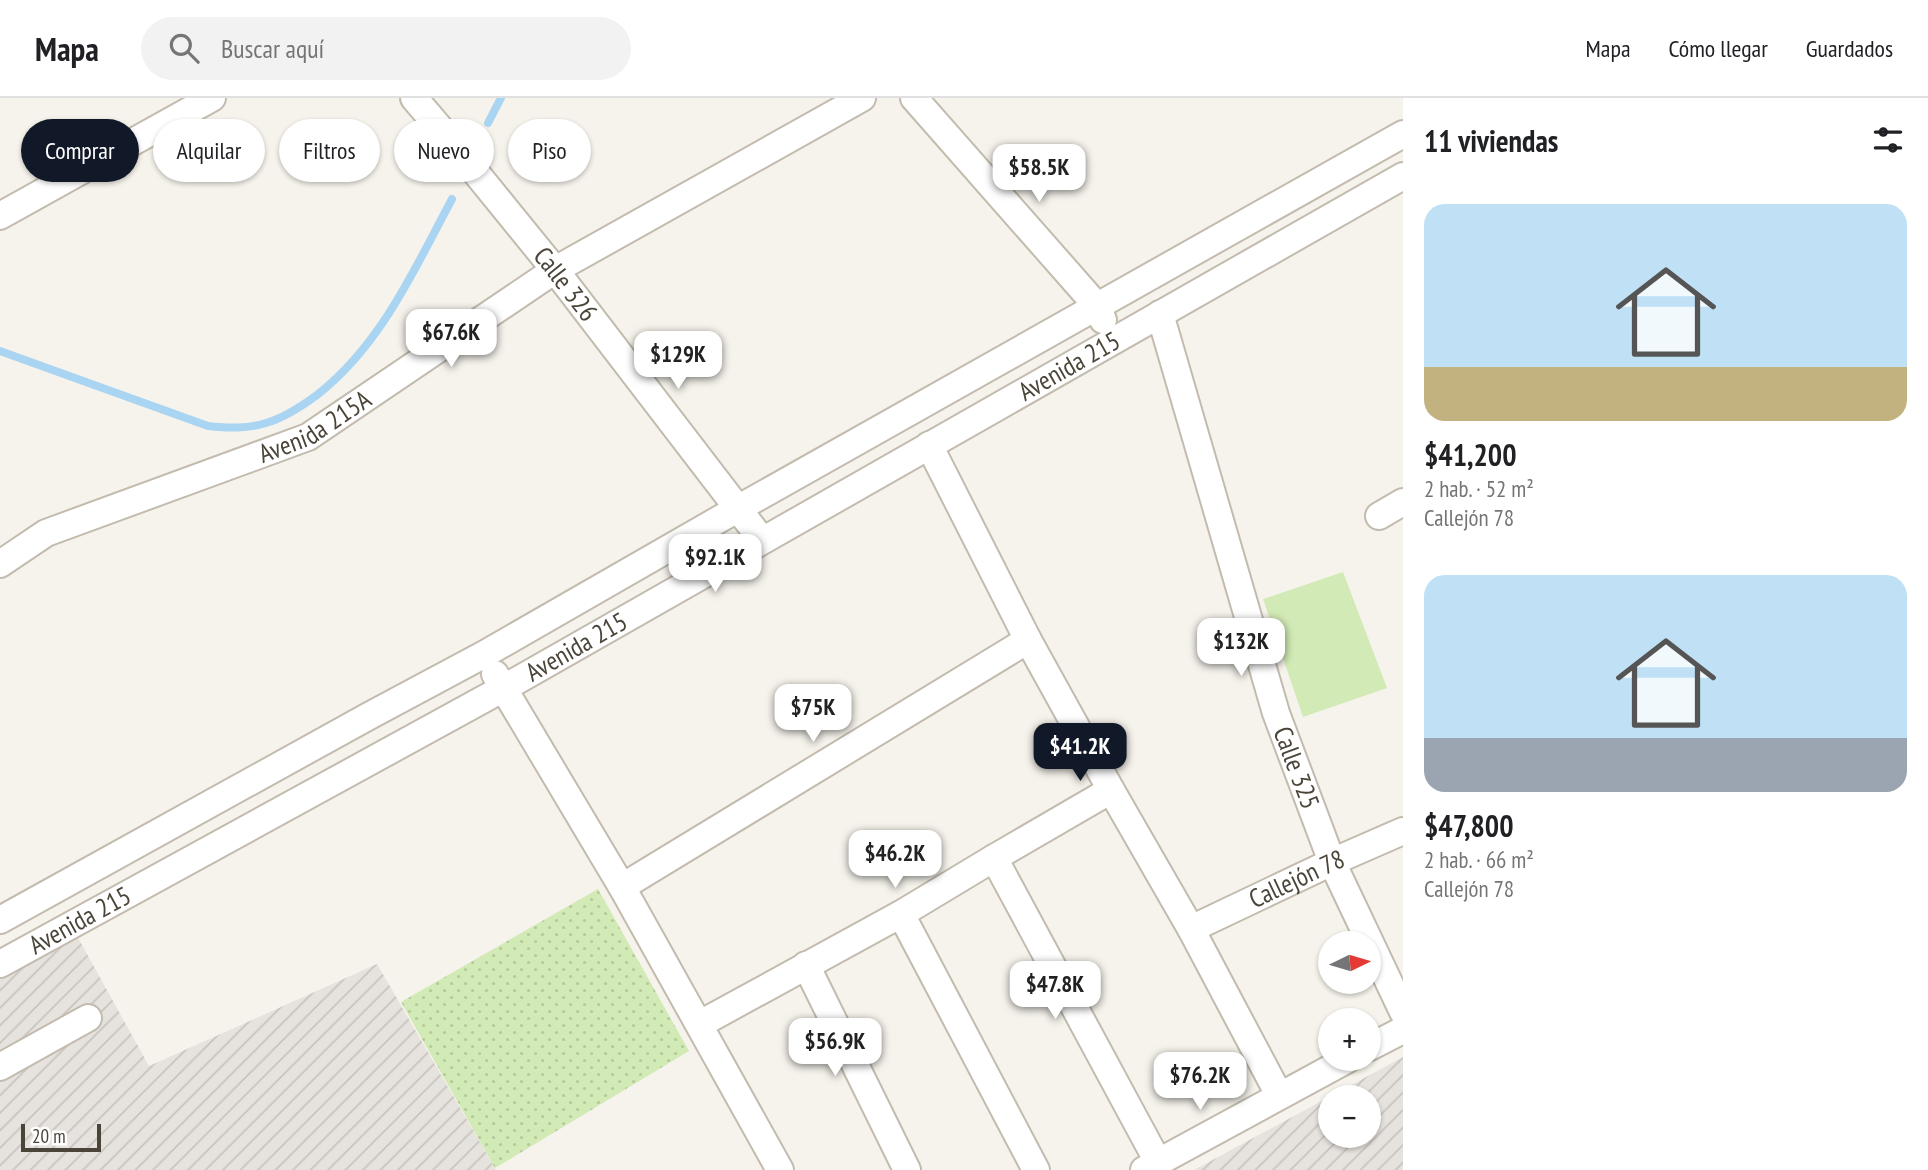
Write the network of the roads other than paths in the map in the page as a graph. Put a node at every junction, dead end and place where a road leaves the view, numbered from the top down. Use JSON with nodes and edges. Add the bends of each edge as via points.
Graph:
{"nodes":[{"id":1,"x":212,"y":98,"type":"edge"},
{"id":2,"x":414,"y":98,"type":"edge"},
{"id":3,"x":862,"y":98,"type":"edge"},
{"id":4,"x":915,"y":98,"type":"edge"},
{"id":5,"x":1403,"y":134,"type":"edge"},
{"id":6,"x":1403,"y":176,"type":"edge"},
{"id":7,"x":0,"y":215,"type":"edge"},
{"id":8,"x":555,"y":270,"type":"junction"},
{"id":9,"x":1097,"y":306,"type":"junction"},
{"id":10,"x":1160,"y":314,"type":"junction"},
{"id":11,"x":1112,"y":341,"type":"junction"},
{"id":12,"x":929,"y":446,"type":"junction"},
{"id":13,"x":1403,"y":502,"type":"edge"},
{"id":14,"x":739,"y":508,"type":"junction"},
{"id":15,"x":1379,"y":516,"type":"dead end"},
{"id":16,"x":762,"y":540,"type":"junction"},
{"id":17,"x":0,"y":564,"type":"edge"},
{"id":18,"x":1028,"y":640,"type":"junction"},
{"id":19,"x":483,"y":654,"type":"junction"},
{"id":20,"x":504,"y":688,"type":"junction"},
{"id":21,"x":1111,"y":790,"type":"junction"},
{"id":22,"x":1403,"y":831,"type":"edge"},
{"id":23,"x":994,"y":858,"type":"junction"},
{"id":24,"x":1332,"y":862,"type":"junction"},
{"id":25,"x":622,"y":887,"type":"junction"},
{"id":26,"x":901,"y":914,"type":"junction"},
{"id":27,"x":0,"y":920,"type":"edge"},
{"id":28,"x":1191,"y":929,"type":"junction"},
{"id":29,"x":0,"y":964,"type":"edge"},
{"id":30,"x":806,"y":965,"type":"junction"},
{"id":31,"x":1403,"y":1012,"type":"edge"},
{"id":32,"x":88,"y":1018,"type":"dead end"},
{"id":33,"x":700,"y":1024,"type":"junction"},
{"id":34,"x":1403,"y":1030,"type":"edge"},
{"id":35,"x":1381,"y":1041,"type":"edge"},
{"id":36,"x":0,"y":1067,"type":"edge"},
{"id":37,"x":1325,"y":1071,"type":"edge"},
{"id":38,"x":1279,"y":1095,"type":"junction"},
{"id":39,"x":1151,"y":1166,"type":"edge"},
{"id":40,"x":775,"y":1168,"type":"edge"},
{"id":41,"x":907,"y":1170,"type":"edge"},
{"id":42,"x":1037,"y":1170,"type":"edge"}],
"edges":[{"from":1,"to":7,"type":"street"},
{"from":2,"to":8,"type":"street","name":"Calle 326"},
{"from":3,"to":8,"type":"street","name":"Avenida 215A"},
{"from":4,"to":9,"type":"street"},
{"from":5,"to":9,"type":"street","name":"Avenida 215"},
{"from":6,"to":10,"type":"street","name":"Avenida 215"},
{"from":8,"to":14,"type":"street","name":"Calle 326"},
{"from":8,"to":17,"type":"street","name":"Avenida 215A","via":[[307,437],[46,533]]},
{"from":9,"to":11,"type":"street"},
{"from":9,"to":14,"type":"street","name":"Avenida 215"},
{"from":10,"to":11,"type":"street","name":"Avenida 215"},
{"from":10,"to":24,"type":"street","name":"Calle 325","via":[[1276,713]]},
{"from":11,"to":12,"type":"street","name":"Avenida 215"},
{"from":12,"to":16,"type":"street","name":"Avenida 215"},
{"from":12,"to":18,"type":"street"},
{"from":13,"to":15,"type":"street"},
{"from":14,"to":16,"type":"street","name":"Calle 326"},
{"from":14,"to":19,"type":"street","name":"Avenida 215"},
{"from":16,"to":20,"type":"street","name":"Avenida 215"},
{"from":18,"to":21,"type":"street"},
{"from":18,"to":25,"type":"street"},
{"from":19,"to":20,"type":"street"},
{"from":19,"to":27,"type":"street","name":"Avenida 215"},
{"from":20,"to":25,"type":"street"},
{"from":20,"to":29,"type":"street","name":"Avenida 215"},
{"from":21,"to":23,"type":"street"},
{"from":21,"to":28,"type":"street"},
{"from":22,"to":24,"type":"street","name":"Callejón 78"},
{"from":23,"to":26,"type":"street"},
{"from":23,"to":39,"type":"street"},
{"from":24,"to":28,"type":"street","name":"Callejón 78"},
{"from":24,"to":31,"type":"street","name":"Calle 325"},
{"from":25,"to":33,"type":"street"},
{"from":26,"to":30,"type":"street"},
{"from":26,"to":42,"type":"street"},
{"from":28,"to":38,"type":"street"},
{"from":30,"to":33,"type":"street"},
{"from":30,"to":41,"type":"street"},
{"from":32,"to":36,"type":"street"},
{"from":33,"to":40,"type":"street"},
{"from":34,"to":35,"type":"street"},
{"from":37,"to":38,"type":"street"},
{"from":38,"to":39,"type":"street"}]}
